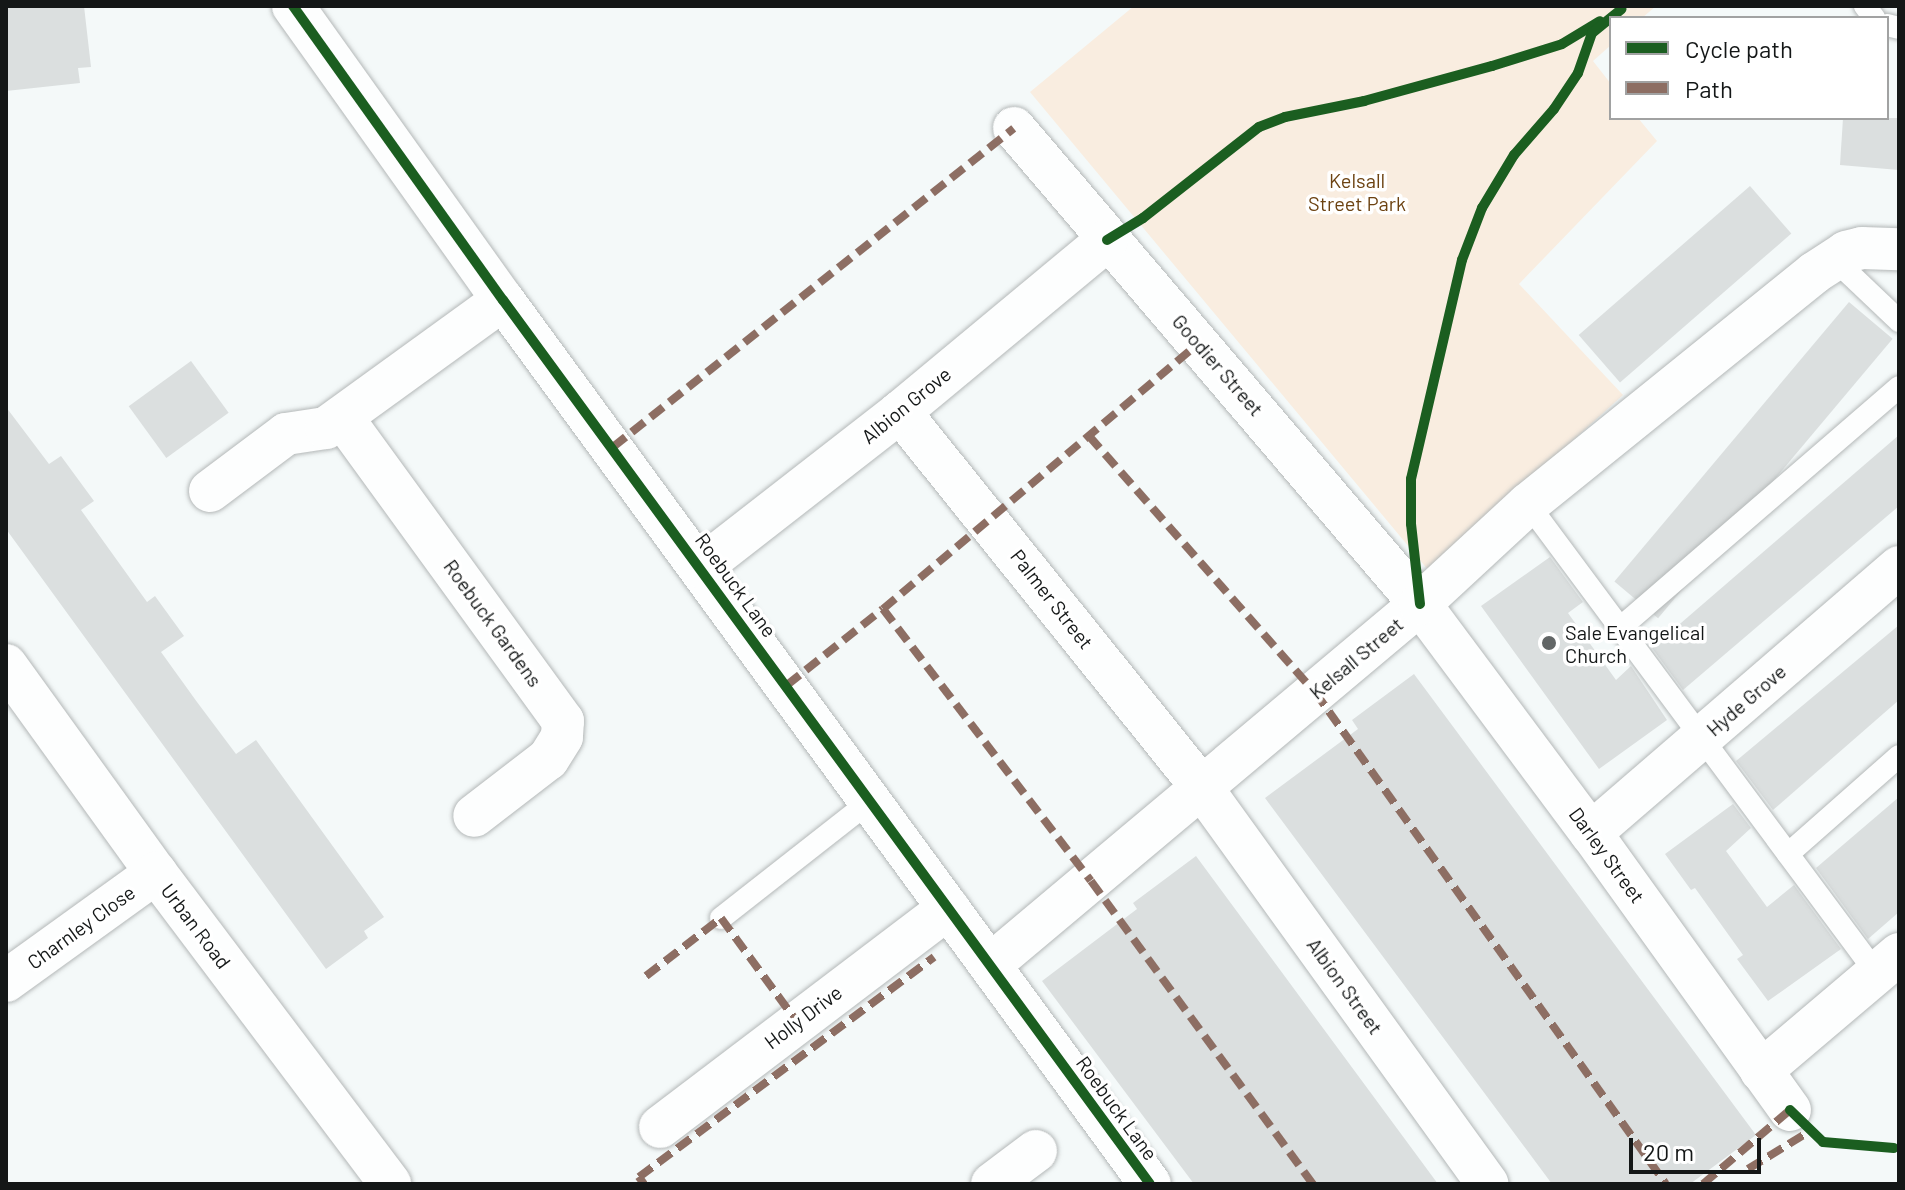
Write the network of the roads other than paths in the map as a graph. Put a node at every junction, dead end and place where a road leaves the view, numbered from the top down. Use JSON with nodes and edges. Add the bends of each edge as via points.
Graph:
{"nodes":[{"id":1,"x":293,"y":6,"type":"edge"},
{"id":2,"x":1014,"y":128,"type":"dead end"},
{"id":3,"x":1107,"y":240,"type":"junction"},
{"id":4,"x":1899,"y":249,"type":"edge"},
{"id":5,"x":1834,"y":259,"type":"junction"},
{"id":6,"x":503,"y":300,"type":"junction"},
{"id":7,"x":1899,"y":321,"type":"edge"},
{"id":8,"x":1899,"y":387,"type":"edge"},
{"id":9,"x":900,"y":412,"type":"junction"},
{"id":10,"x":342,"y":417,"type":"junction"},
{"id":11,"x":210,"y":491,"type":"dead end"},
{"id":12,"x":1528,"y":504,"type":"junction"},
{"id":13,"x":701,"y":567,"type":"junction"},
{"id":14,"x":1899,"y":567,"type":"edge"},
{"id":15,"x":1420,"y":604,"type":"junction"},
{"id":16,"x":1620,"y":628,"type":"junction"},
{"id":17,"x":6,"y":665,"type":"edge"},
{"id":18,"x":1702,"y":738,"type":"junction"},
{"id":19,"x":1899,"y":756,"type":"edge"},
{"id":20,"x":1202,"y":788,"type":"junction"},
{"id":21,"x":870,"y":801,"type":"junction"},
{"id":22,"x":474,"y":816,"type":"dead end"},
{"id":23,"x":1591,"y":833,"type":"junction"},
{"id":24,"x":1788,"y":854,"type":"junction"},
{"id":25,"x":156,"y":873,"type":"junction"},
{"id":26,"x":948,"y":908,"type":"junction"},
{"id":27,"x":721,"y":918,"type":"dead end"},
{"id":28,"x":1888,"y":964,"type":"edge"},
{"id":29,"x":990,"y":965,"type":"junction"},
{"id":30,"x":6,"y":981,"type":"edge"},
{"id":31,"x":1761,"y":1071,"type":"junction"},
{"id":32,"x":1790,"y":1110,"type":"dead end"},
{"id":33,"x":660,"y":1127,"type":"dead end"},
{"id":34,"x":1036,"y":1151,"type":"dead end"},
{"id":35,"x":390,"y":1184,"type":"edge"},
{"id":36,"x":992,"y":1184,"type":"edge"},
{"id":37,"x":1150,"y":1184,"type":"edge"},
{"id":38,"x":1488,"y":1184,"type":"edge"}],
"edges":[{"from":1,"to":6,"type":"street","name":"Roebuck Lane"},
{"from":2,"to":3,"type":"street","name":"Goodier Street"},
{"from":3,"to":9,"type":"street","name":"Albion Grove"},
{"from":3,"to":15,"type":"street","name":"Goodier Street"},
{"from":4,"to":5,"type":"street","via":[[1862,248]]},
{"from":5,"to":7,"type":"lane"},
{"from":5,"to":12,"type":"street","name":"Kelsall Street"},
{"from":6,"to":10,"type":"street"},
{"from":6,"to":13,"type":"street","name":"Roebuck Lane"},
{"from":8,"to":16,"type":"lane"},
{"from":9,"to":13,"type":"street","name":"Albion Grove"},
{"from":9,"to":20,"type":"street","name":"Palmer Street"},
{"from":10,"to":11,"type":"street","via":[[326,428],[286,434]]},
{"from":10,"to":22,"type":"street","name":"Roebuck Gardens","via":[[563,721],[562,737],[548,759]]},
{"from":12,"to":15,"type":"street","name":"Kelsall Street"},
{"from":12,"to":16,"type":"lane"},
{"from":13,"to":21,"type":"street","name":"Roebuck Lane"},
{"from":14,"to":18,"type":"street","name":"Hyde Grove"},
{"from":15,"to":20,"type":"street","name":"Kelsall Street"},
{"from":15,"to":23,"type":"street","name":"Darley Street"},
{"from":16,"to":18,"type":"lane"},
{"from":17,"to":25,"type":"street","name":"Urban Road"},
{"from":18,"to":23,"type":"street","name":"Hyde Grove"},
{"from":18,"to":24,"type":"lane"},
{"from":19,"to":24,"type":"lane"},
{"from":20,"to":29,"type":"street","name":"Kelsall Street"},
{"from":20,"to":38,"type":"street","name":"Albion Street"},
{"from":21,"to":26,"type":"street","name":"Roebuck Lane"},
{"from":21,"to":27,"type":"lane"},
{"from":23,"to":31,"type":"street","name":"Darley Street"},
{"from":24,"to":28,"type":"lane"},
{"from":25,"to":30,"type":"street","name":"Charnley Close"},
{"from":25,"to":35,"type":"street","name":"Urban Road"},
{"from":26,"to":29,"type":"street","name":"Roebuck Lane"},
{"from":26,"to":33,"type":"street","name":"Holly Drive"},
{"from":28,"to":31,"type":"street"},
{"from":29,"to":37,"type":"street","name":"Roebuck Lane"},
{"from":31,"to":32,"type":"street","name":"Darley Street"},
{"from":34,"to":36,"type":"street"}]}
